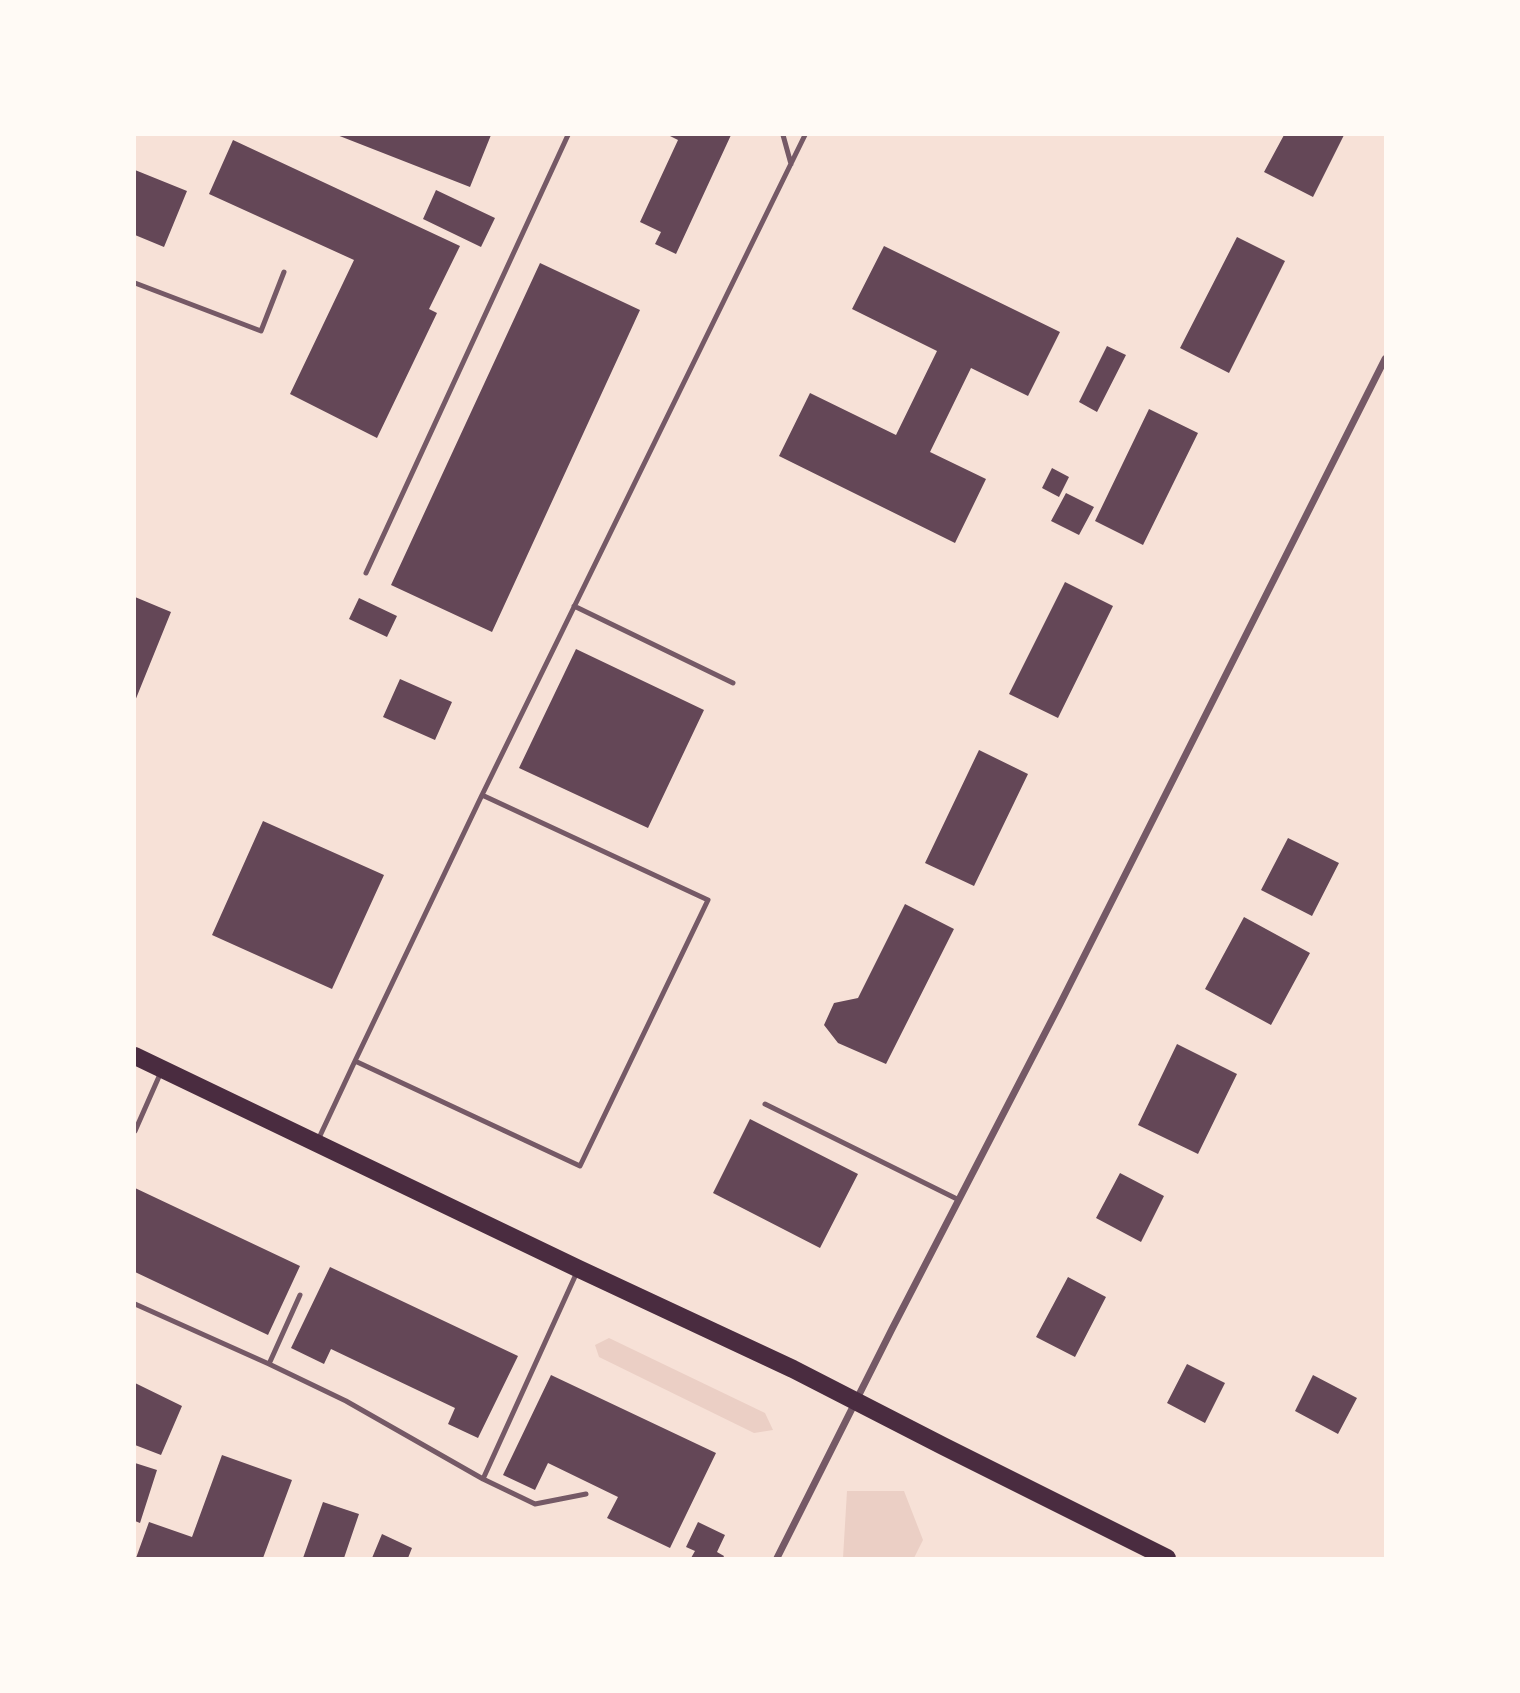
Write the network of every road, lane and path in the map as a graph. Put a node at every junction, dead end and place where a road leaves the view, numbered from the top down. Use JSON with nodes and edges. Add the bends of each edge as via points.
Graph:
{"nodes":[{"id":1,"x":568,"y":135,"type":"edge"},
{"id":2,"x":783,"y":135,"type":"edge"},
{"id":3,"x":805,"y":135,"type":"edge"},
{"id":4,"x":791,"y":164,"type":"junction"},
{"id":5,"x":284,"y":272,"type":"dead end"},
{"id":6,"x":135,"y":283,"type":"edge"},
{"id":7,"x":1385,"y":359,"type":"edge"},
{"id":8,"x":366,"y":573,"type":"dead end"},
{"id":9,"x":574,"y":606,"type":"junction"},
{"id":10,"x":733,"y":683,"type":"dead end"},
{"id":11,"x":482,"y":795,"type":"junction"},
{"id":12,"x":135,"y":1056,"type":"edge"},
{"id":13,"x":355,"y":1061,"type":"junction"},
{"id":14,"x":162,"y":1069,"type":"junction"},
{"id":15,"x":765,"y":1104,"type":"dead end"},
{"id":16,"x":135,"y":1131,"type":"edge"},
{"id":17,"x":316,"y":1143,"type":"junction"},
{"id":18,"x":959,"y":1200,"type":"junction"},
{"id":19,"x":579,"y":1269,"type":"junction"},
{"id":20,"x":300,"y":1295,"type":"dead end"},
{"id":21,"x":135,"y":1304,"type":"edge"},
{"id":22,"x":269,"y":1364,"type":"junction"},
{"id":23,"x":856,"y":1402,"type":"junction"},
{"id":24,"x":483,"y":1479,"type":"junction"},
{"id":25,"x":586,"y":1494,"type":"dead end"},
{"id":26,"x":777,"y":1558,"type":"edge"},
{"id":27,"x":1167,"y":1558,"type":"edge"}],
"edges":[{"from":1,"to":8,"type":"lane"},
{"from":2,"to":4,"type":"lane"},
{"from":3,"to":4,"type":"lane"},
{"from":4,"to":9,"type":"lane"},
{"from":5,"to":6,"type":"lane","via":[[261,331]]},
{"from":7,"to":18,"type":"street"},
{"from":9,"to":10,"type":"lane"},
{"from":9,"to":11,"type":"lane"},
{"from":11,"to":13,"type":"lane"},
{"from":11,"to":13,"type":"lane","via":[[708,900],[580,1166]]},
{"from":12,"to":14,"type":"main road"},
{"from":13,"to":17,"type":"lane"},
{"from":14,"to":16,"type":"lane"},
{"from":14,"to":17,"type":"main road"},
{"from":15,"to":18,"type":"lane"},
{"from":17,"to":19,"type":"main road"},
{"from":18,"to":23,"type":"street"},
{"from":19,"to":23,"type":"main road"},
{"from":19,"to":24,"type":"lane"},
{"from":20,"to":22,"type":"lane"},
{"from":21,"to":22,"type":"lane"},
{"from":22,"to":24,"type":"lane","via":[[346,1401]]},
{"from":23,"to":26,"type":"street"},
{"from":23,"to":27,"type":"main road"},
{"from":24,"to":25,"type":"lane","via":[[535,1504]]}]}
